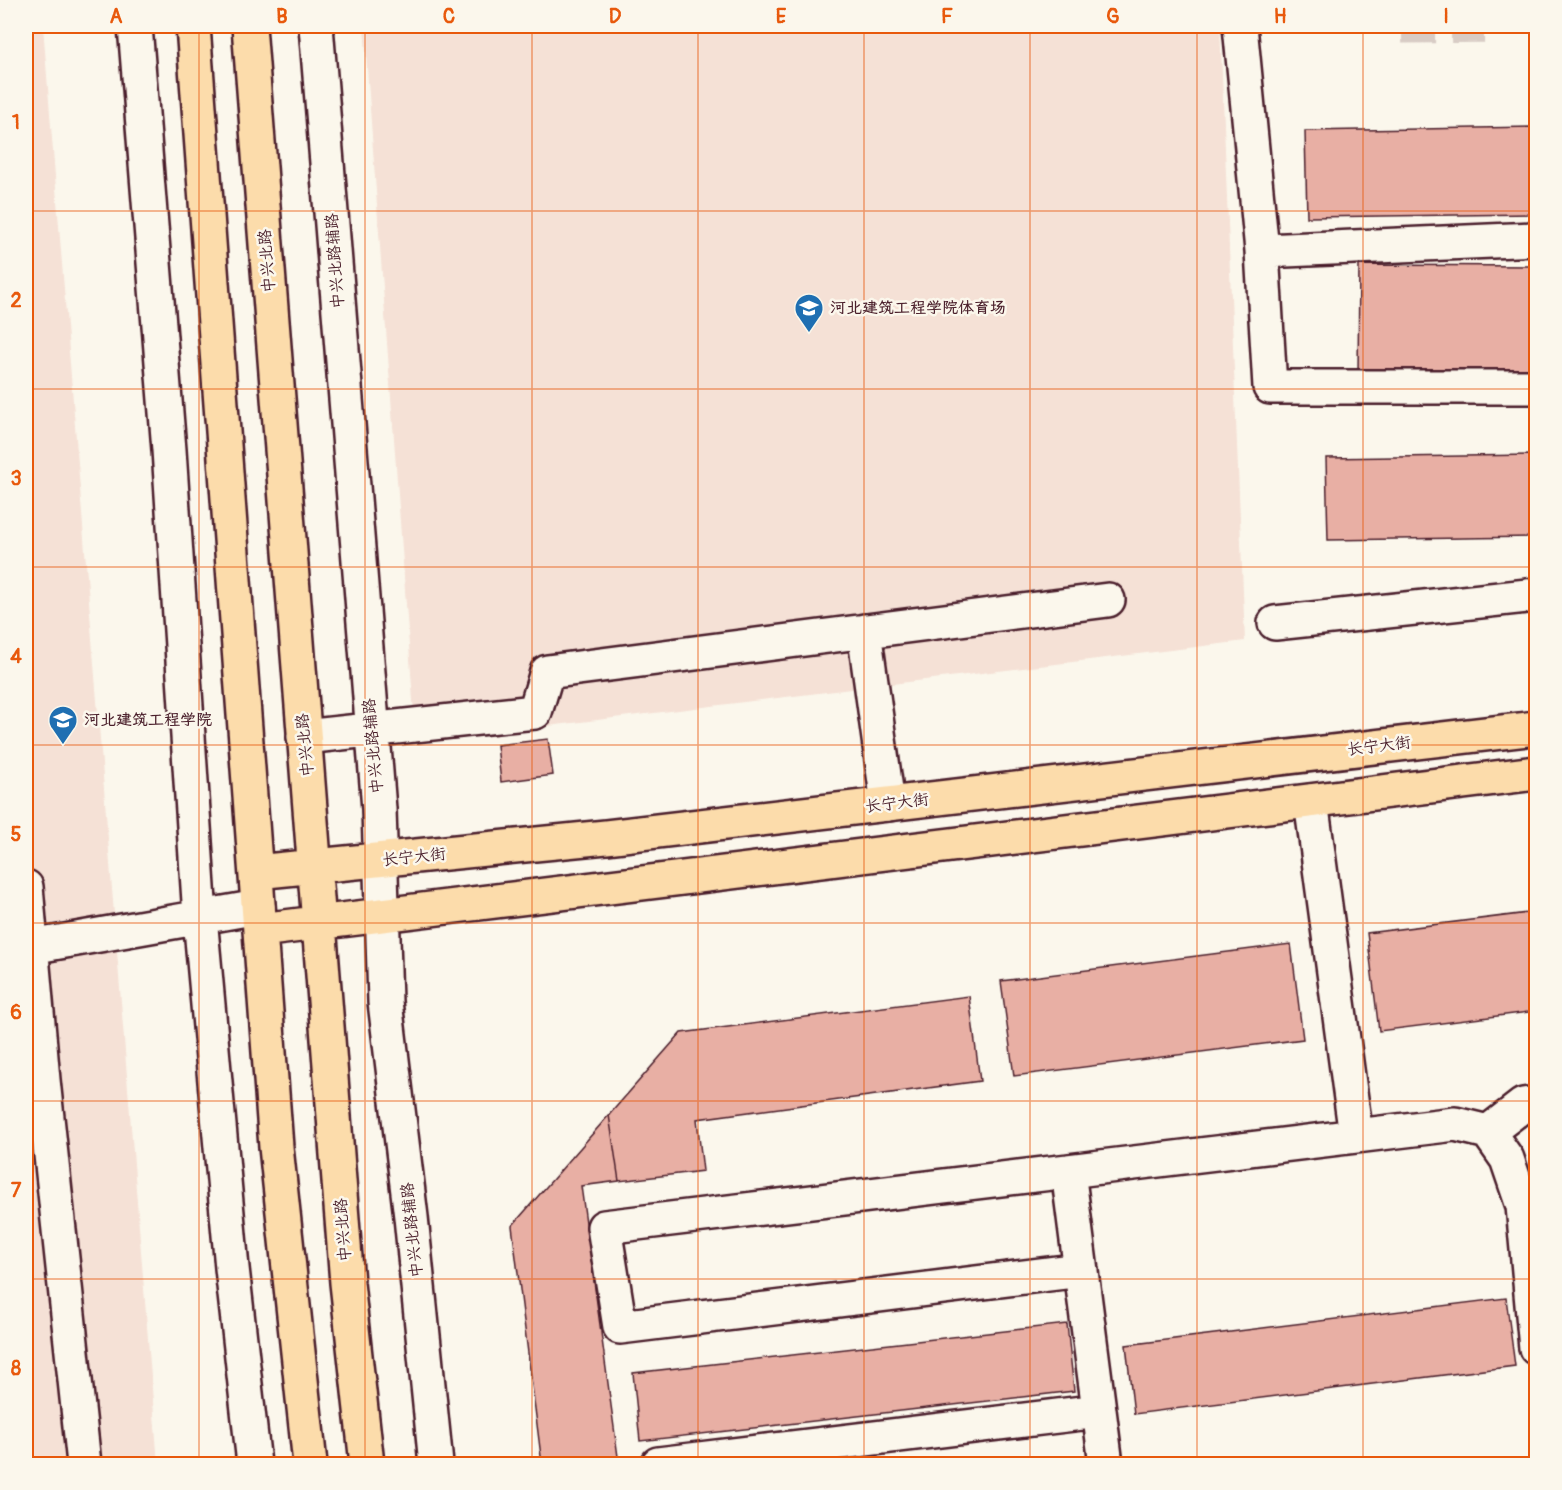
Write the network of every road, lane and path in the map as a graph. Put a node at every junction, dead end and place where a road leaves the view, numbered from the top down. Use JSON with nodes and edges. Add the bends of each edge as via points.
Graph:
{"nodes":[{"id":1,"x":135,"y":26,"type":"edge"},
{"id":2,"x":193,"y":26,"type":"edge"},
{"id":3,"x":249,"y":26,"type":"edge"},
{"id":4,"x":316,"y":26,"type":"edge"},
{"id":5,"x":1240,"y":26,"type":"edge"},
{"id":6,"x":1536,"y":239,"type":"edge"},
{"id":7,"x":1262,"y":251,"type":"junction"},
{"id":8,"x":1536,"y":387,"type":"edge"},
{"id":9,"x":1536,"y":595,"type":"edge"},
{"id":10,"x":1107,"y":600,"type":"dead end"},
{"id":11,"x":1275,"y":623,"type":"dead end"},
{"id":12,"x":864,"y":631,"type":"junction"},
{"id":13,"x":1536,"y":728,"type":"edge"},
{"id":14,"x":372,"y":730,"type":"junction"},
{"id":15,"x":304,"y":737,"type":"junction"},
{"id":16,"x":1536,"y":773,"type":"edge"},
{"id":17,"x":1311,"y":801,"type":"junction"},
{"id":18,"x":888,"y":804,"type":"junction"},
{"id":19,"x":381,"y":860,"type":"junction"},
{"id":20,"x":315,"y":867,"type":"junction"},
{"id":21,"x":256,"y":872,"type":"junction"},
{"id":22,"x":26,"y":887,"type":"edge"},
{"id":23,"x":384,"y":916,"type":"junction"},
{"id":24,"x":200,"y":917,"type":"junction"},
{"id":25,"x":259,"y":918,"type":"junction"},
{"id":26,"x":319,"y":925,"type":"junction"},
{"id":27,"x":31,"y":947,"type":"junction"},
{"id":28,"x":34,"y":1082,"type":"edge"},
{"id":29,"x":1536,"y":1103,"type":"edge"},
{"id":30,"x":1488,"y":1132,"type":"junction"},
{"id":31,"x":1356,"y":1136,"type":"junction"},
{"id":32,"x":1068,"y":1171,"type":"junction"},
{"id":33,"x":1530,"y":1205,"type":"edge"},
{"id":34,"x":1080,"y":1270,"type":"junction"},
{"id":35,"x":1536,"y":1348,"type":"edge"},
{"id":36,"x":1099,"y":1411,"type":"junction"},
{"id":37,"x":84,"y":1464,"type":"edge"},
{"id":38,"x":254,"y":1464,"type":"edge"},
{"id":39,"x":310,"y":1464,"type":"edge"},
{"id":40,"x":367,"y":1464,"type":"edge"},
{"id":41,"x":436,"y":1464,"type":"edge"},
{"id":42,"x":658,"y":1464,"type":"edge"},
{"id":43,"x":1106,"y":1464,"type":"edge"}],
"edges":[{"from":1,"to":24,"type":"street","via":[[170,461]]},
{"from":2,"to":21,"type":"main road"},
{"from":3,"to":15,"type":"main road","name":"中兴北路"},
{"from":4,"to":14,"type":"street","name":"中兴北路辅路"},
{"from":5,"to":7,"type":"street"},
{"from":6,"to":7,"type":"street"},
{"from":7,"to":8,"type":"street","via":[[1270,387]]},
{"from":9,"to":11,"type":"street"},
{"from":10,"to":12,"type":"street"},
{"from":12,"to":14,"type":"street","via":[[547,672],[535,712]]},
{"from":12,"to":18,"type":"street"},
{"from":13,"to":18,"type":"main road","name":"长宁大街"},
{"from":14,"to":15,"type":"street"},
{"from":14,"to":19,"type":"street","name":"中兴北路辅路"},
{"from":15,"to":20,"type":"main road","name":"中兴北路"},
{"from":16,"to":17,"type":"main road"},
{"from":17,"to":23,"type":"main road"},
{"from":17,"to":31,"type":"street"},
{"from":18,"to":19,"type":"main road","name":"长宁大街"},
{"from":19,"to":20,"type":"main road","name":"长宁大街"},
{"from":19,"to":23,"type":"street","name":"中兴北路辅路"},
{"from":20,"to":21,"type":"main road","name":"长宁大街"},
{"from":20,"to":26,"type":"main road","name":"中兴北路"},
{"from":21,"to":25,"type":"main road"},
{"from":22,"to":27,"type":"street"},
{"from":23,"to":26,"type":"main road"},
{"from":23,"to":41,"type":"street","name":"中兴北路辅路","via":[[385,1002]]},
{"from":24,"to":25,"type":"street"},
{"from":24,"to":27,"type":"street"},
{"from":24,"to":38,"type":"street"},
{"from":25,"to":26,"type":"main road"},
{"from":25,"to":39,"type":"main road","via":[[276,1147]]},
{"from":26,"to":40,"type":"main road","name":"中兴北路","via":[[347,1284]]},
{"from":27,"to":28,"type":"street"},
{"from":28,"to":37,"type":"street"},
{"from":29,"to":30,"type":"street","via":[[1523,1105]]},
{"from":30,"to":31,"type":"street","via":[[1455,1124]]},
{"from":30,"to":33,"type":"street","via":[[1507,1159]]},
{"from":31,"to":32,"type":"street"},
{"from":32,"to":34,"type":"street"},
{"from":32,"to":34,"type":"street","via":[[604,1227],[620,1327]]},
{"from":33,"to":35,"type":"street"},
{"from":34,"to":36,"type":"street"},
{"from":36,"to":42,"type":"street"},
{"from":36,"to":43,"type":"street"}]}
